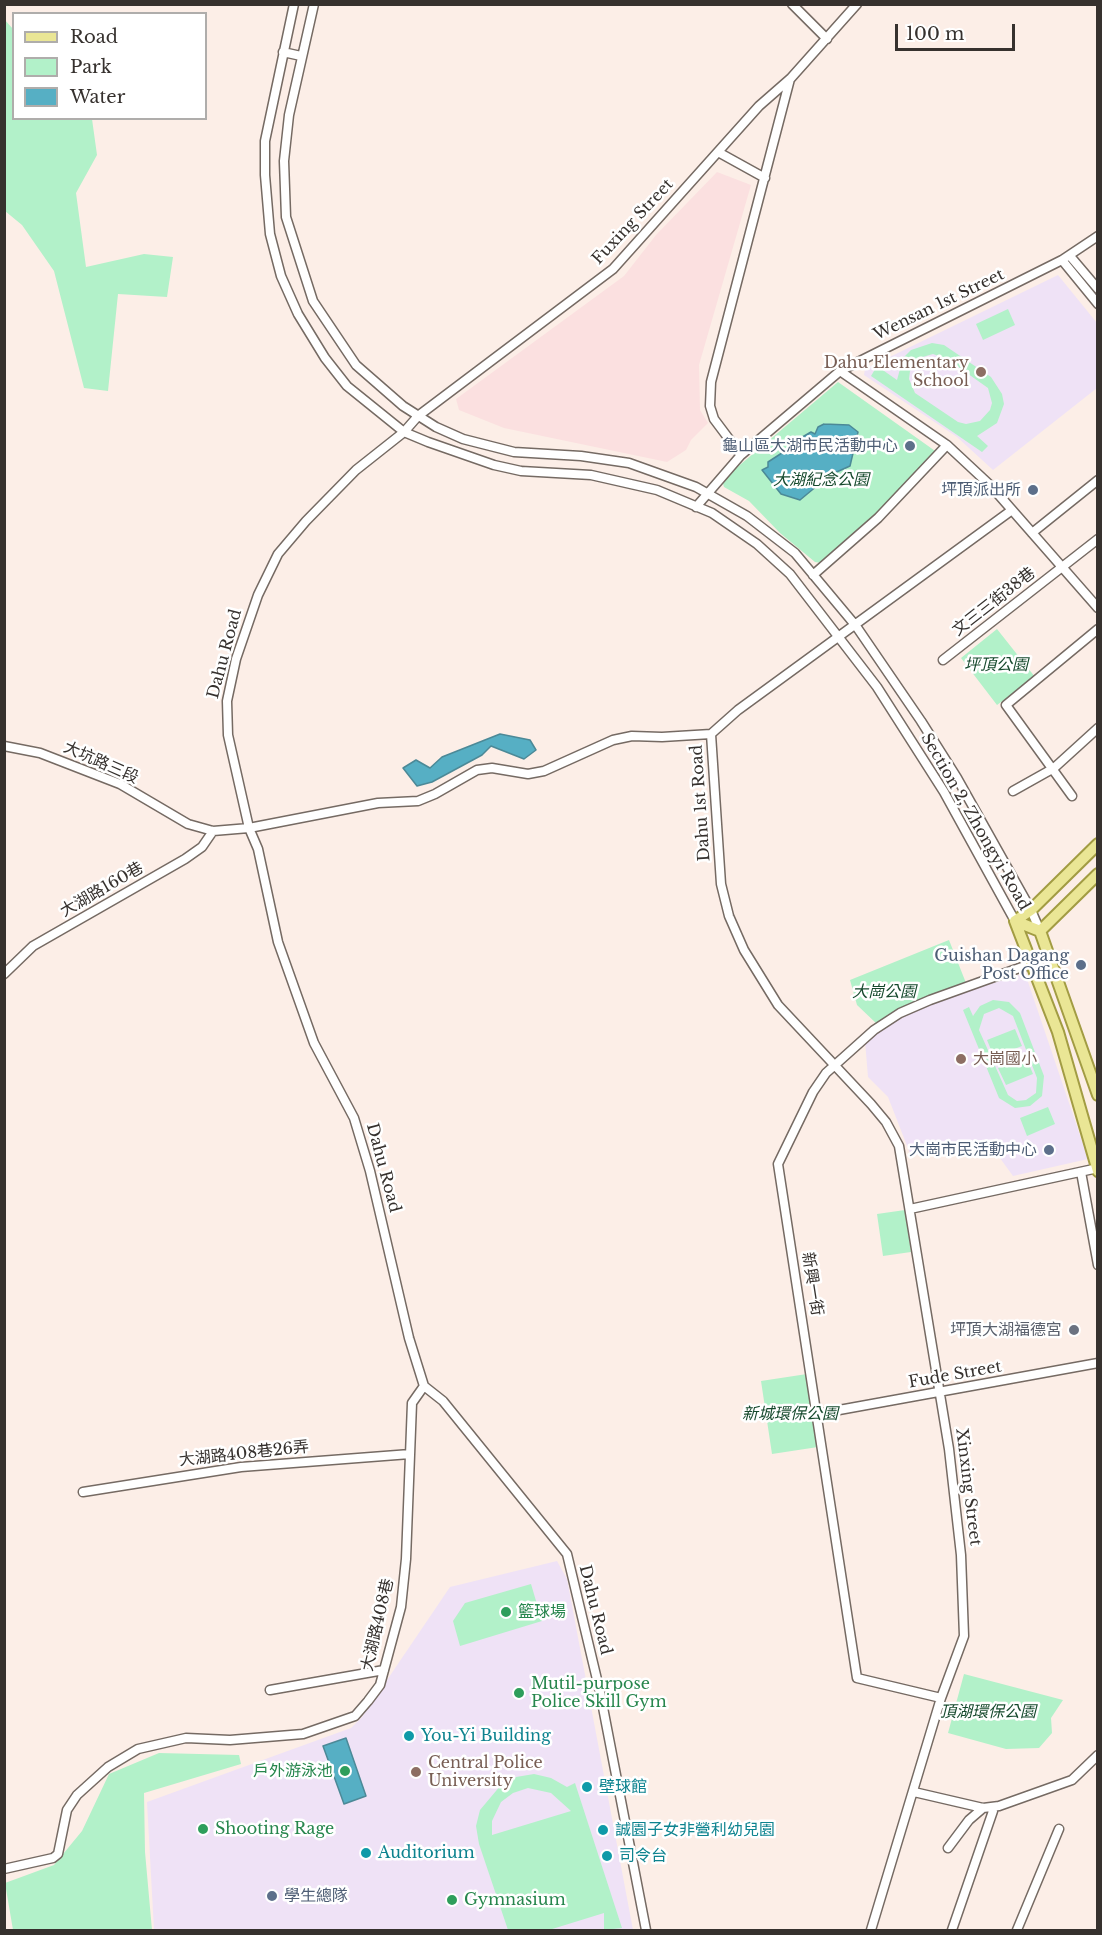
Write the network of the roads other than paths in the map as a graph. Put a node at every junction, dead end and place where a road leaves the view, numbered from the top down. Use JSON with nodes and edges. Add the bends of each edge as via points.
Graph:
{"nodes":[{"id":1,"x":294,"y":4,"type":"edge"},
{"id":2,"x":314,"y":4,"type":"edge"},
{"id":3,"x":792,"y":4,"type":"edge"},
{"id":4,"x":857,"y":4,"type":"edge"},
{"id":5,"x":827,"y":39,"type":"junction"},
{"id":6,"x":283,"y":52,"type":"junction"},
{"id":7,"x":301,"y":56,"type":"junction"},
{"id":8,"x":791,"y":78,"type":"junction"},
{"id":9,"x":718,"y":152,"type":"junction"},
{"id":10,"x":765,"y":177,"type":"junction"},
{"id":11,"x":1098,"y":236,"type":"edge"},
{"id":12,"x":1066,"y":258,"type":"junction"},
{"id":13,"x":1098,"y":289,"type":"edge"},
{"id":14,"x":1098,"y":304,"type":"edge"},
{"id":15,"x":840,"y":371,"type":"junction"},
{"id":16,"x":418,"y":416,"type":"junction"},
{"id":17,"x":404,"y":432,"type":"junction"},
{"id":18,"x":946,"y":445,"type":"junction"},
{"id":19,"x":741,"y":455,"type":"junction"},
{"id":20,"x":1098,"y":480,"type":"edge"},
{"id":21,"x":706,"y":492,"type":"junction"},
{"id":22,"x":696,"y":507,"type":"junction"},
{"id":23,"x":1012,"y":510,"type":"junction"},
{"id":24,"x":1032,"y":533,"type":"junction"},
{"id":25,"x":1098,"y":539,"type":"edge"},
{"id":26,"x":1063,"y":568,"type":"junction"},
{"id":27,"x":813,"y":575,"type":"junction"},
{"id":28,"x":1098,"y":608,"type":"edge"},
{"id":29,"x":856,"y":626,"type":"junction"},
{"id":30,"x":1098,"y":628,"type":"edge"},
{"id":31,"x":839,"y":637,"type":"junction"},
{"id":32,"x":943,"y":660,"type":"dead end"},
{"id":33,"x":1098,"y":728,"type":"edge"},
{"id":34,"x":711,"y":734,"type":"junction"},
{"id":35,"x":4,"y":746,"type":"edge"},
{"id":36,"x":1054,"y":768,"type":"junction"},
{"id":37,"x":1013,"y":791,"type":"dead end"},
{"id":38,"x":1072,"y":796,"type":"dead end"},
{"id":39,"x":249,"y":828,"type":"junction"},
{"id":40,"x":213,"y":831,"type":"junction"},
{"id":41,"x":1098,"y":844,"type":"edge"},
{"id":42,"x":1098,"y":874,"type":"edge"},
{"id":43,"x":1031,"y":910,"type":"junction"},
{"id":44,"x":1015,"y":921,"type":"junction"},
{"id":45,"x":1040,"y":931,"type":"junction"},
{"id":46,"x":1050,"y":957,"type":"junction"},
{"id":47,"x":1033,"y":963,"type":"junction"},
{"id":48,"x":4,"y":974,"type":"edge"},
{"id":49,"x":835,"y":1065,"type":"junction"},
{"id":50,"x":1098,"y":1095,"type":"edge"},
{"id":51,"x":1097,"y":1169,"type":"edge"},
{"id":52,"x":1081,"y":1172,"type":"junction"},
{"id":53,"x":910,"y":1209,"type":"junction"},
{"id":54,"x":1098,"y":1265,"type":"edge"},
{"id":55,"x":1098,"y":1363,"type":"edge"},
{"id":56,"x":424,"y":1386,"type":"junction"},
{"id":57,"x":940,"y":1393,"type":"junction"},
{"id":58,"x":817,"y":1414,"type":"junction"},
{"id":59,"x":410,"y":1454,"type":"junction"},
{"id":60,"x":83,"y":1492,"type":"dead end"},
{"id":61,"x":384,"y":1671,"type":"junction"},
{"id":62,"x":270,"y":1690,"type":"dead end"},
{"id":63,"x":941,"y":1698,"type":"junction"},
{"id":64,"x":1098,"y":1755,"type":"edge"},
{"id":65,"x":914,"y":1792,"type":"junction"},
{"id":66,"x":983,"y":1808,"type":"junction"},
{"id":67,"x":993,"y":1811,"type":"dead end"},
{"id":68,"x":1059,"y":1829,"type":"dead end"},
{"id":69,"x":948,"y":1848,"type":"dead end"},
{"id":70,"x":4,"y":1869,"type":"edge"},
{"id":71,"x":646,"y":1930,"type":"edge"},
{"id":72,"x":871,"y":1930,"type":"edge"},
{"id":73,"x":952,"y":1930,"type":"edge"},
{"id":74,"x":1017,"y":1930,"type":"edge"}],
"edges":[{"from":1,"to":6,"type":"street","name":"Section 2, Zhongyi Road"},
{"from":2,"to":7,"type":"street","name":"Section 2, Zhongyi Road"},
{"from":3,"to":5,"type":"street"},
{"from":4,"to":5,"type":"street","name":"Fuxing Street"},
{"from":5,"to":8,"type":"street","name":"Fuxing Street"},
{"from":6,"to":7,"type":"street"},
{"from":6,"to":17,"type":"street","name":"Section 2, Zhongyi Road","via":[[265,141],[270,234],[281,276],[298,314],[347,386]]},
{"from":7,"to":16,"type":"street","name":"Section 2, Zhongyi Road","via":[[284,161],[286,217],[293,244],[313,301],[356,365]]},
{"from":8,"to":9,"type":"street","name":"Fuxing Street","via":[[759,106]]},
{"from":8,"to":10,"type":"street"},
{"from":9,"to":10,"type":"street"},
{"from":9,"to":16,"type":"street","name":"Fuxing Street","via":[[613,269]]},
{"from":10,"to":19,"type":"street","via":[[711,382],[714,419]]},
{"from":11,"to":12,"type":"street","name":"Wensan 1st Street"},
{"from":12,"to":13,"type":"street"},
{"from":12,"to":14,"type":"street"},
{"from":12,"to":15,"type":"street","name":"Wensan 1st Street"},
{"from":15,"to":18,"type":"street"},
{"from":15,"to":19,"type":"street","name":"Wensan 1st Street"},
{"from":16,"to":17,"type":"street","name":"Fuxing Street"},
{"from":16,"to":21,"type":"street","name":"Section 2, Zhongyi Road","via":[[473,441],[514,452],[629,463]]},
{"from":17,"to":22,"type":"street","name":"Section 2, Zhongyi Road","via":[[494,465],[591,476],[657,490]]},
{"from":17,"to":39,"type":"street","name":"Dahu Road","via":[[356,470],[306,521],[278,555],[258,594],[226,701],[226,719]]},
{"from":18,"to":23,"type":"street"},
{"from":18,"to":27,"type":"street","via":[[878,518]]},
{"from":19,"to":21,"type":"street","name":"Wensan 1st Street"},
{"from":20,"to":24,"type":"street"},
{"from":21,"to":22,"type":"street","name":"Wensan 1st Street"},
{"from":21,"to":27,"type":"street","name":"Section 2, Zhongyi Road","via":[[747,516],[795,553]]},
{"from":22,"to":31,"type":"street","name":"Section 2, Zhongyi Road","via":[[712,513],[757,544],[782,567]]},
{"from":23,"to":24,"type":"street"},
{"from":23,"to":29,"type":"street","name":"Dahu 1st Road"},
{"from":24,"to":26,"type":"street"},
{"from":25,"to":26,"type":"street","name":"文三三街38巷"},
{"from":26,"to":28,"type":"street"},
{"from":26,"to":32,"type":"street","name":"文三三街38巷"},
{"from":27,"to":29,"type":"street","name":"Section 2, Zhongyi Road"},
{"from":29,"to":31,"type":"street","name":"Dahu 1st Road"},
{"from":29,"to":43,"type":"street","name":"Section 2, Zhongyi Road","via":[[957,778]]},
{"from":30,"to":36,"type":"street","via":[[1006,705]]},
{"from":31,"to":34,"type":"street","name":"Dahu 1st Road"},
{"from":31,"to":44,"type":"street","name":"Section 2, Zhongyi Road","via":[[877,687],[944,792]]},
{"from":33,"to":36,"type":"street"},
{"from":34,"to":39,"type":"street","name":"大坑路三段","via":[[632,736],[613,740],[544,771],[528,774],[492,768],[477,770],[418,801],[350,807]]},
{"from":34,"to":49,"type":"street","name":"Dahu 1st Road","via":[[721,884],[729,916],[744,950],[778,1005]]},
{"from":35,"to":40,"type":"street","name":"大坑路三段","via":[[40,753],[120,784],[188,824]]},
{"from":36,"to":37,"type":"street"},
{"from":36,"to":38,"type":"street"},
{"from":39,"to":40,"type":"street","name":"大坑路三段"},
{"from":39,"to":56,"type":"street","name":"Dahu Road","via":[[258,849],[278,942],[296,999],[314,1043],[354,1118]]},
{"from":40,"to":48,"type":"street","name":"大湖路160巷","via":[[202,847],[185,859],[33,945]]},
{"from":41,"to":43,"type":"main road"},
{"from":42,"to":45,"type":"main road"},
{"from":43,"to":44,"type":"main road"},
{"from":43,"to":45,"type":"street","name":"Section 2, Zhongyi Road"},
{"from":44,"to":45,"type":"main road"},
{"from":44,"to":47,"type":"main road","name":"Section 2, Zhongyi Road"},
{"from":45,"to":46,"type":"main road","name":"Section 2, Zhongyi Road"},
{"from":46,"to":47,"type":"street","name":"新興一街"},
{"from":46,"to":50,"type":"main road","name":"Section 2, Zhongyi Road"},
{"from":47,"to":49,"type":"street","name":"新興一街","via":[[900,1013]]},
{"from":47,"to":51,"type":"main road","name":"Section 2, Zhongyi Road","via":[[1058,1032]]},
{"from":49,"to":53,"type":"street","name":"Xinxing Street","via":[[879,1113],[899,1146]]},
{"from":49,"to":58,"type":"street","name":"新興一街","via":[[813,1092],[778,1164]]},
{"from":51,"to":52,"type":"street"},
{"from":52,"to":53,"type":"street"},
{"from":52,"to":54,"type":"street"},
{"from":53,"to":57,"type":"street","name":"Xinxing Street"},
{"from":55,"to":57,"type":"street","name":"Fude Street"},
{"from":56,"to":59,"type":"street","name":"大湖路408巷","via":[[412,1402]]},
{"from":56,"to":71,"type":"street","name":"Dahu Road","via":[[444,1401],[567,1554],[600,1692]]},
{"from":57,"to":58,"type":"street","name":"Fude Street"},
{"from":57,"to":63,"type":"street","name":"Xinxing Street","via":[[961,1555],[963,1636]]},
{"from":58,"to":63,"type":"street","name":"新興一街","via":[[857,1678]]},
{"from":59,"to":60,"type":"street","name":"大湖路408巷26弄","via":[[241,1467]]},
{"from":59,"to":61,"type":"street","name":"大湖路408巷","via":[[401,1607]]},
{"from":61,"to":62,"type":"street"},
{"from":61,"to":70,"type":"street","name":"大湖路408巷","via":[[380,1685],[355,1716],[332,1726],[270,1738],[186,1737],[138,1749],[108,1767],[77,1795],[67,1810],[60,1845],[53,1858]]},
{"from":63,"to":65,"type":"street","name":"Xinxing Street"},
{"from":64,"to":66,"type":"street","via":[[1072,1780]]},
{"from":65,"to":66,"type":"street"},
{"from":65,"to":72,"type":"street","name":"Xinxing Street"},
{"from":66,"to":69,"type":"street"},
{"from":67,"to":73,"type":"street"},
{"from":68,"to":74,"type":"street"}]}
